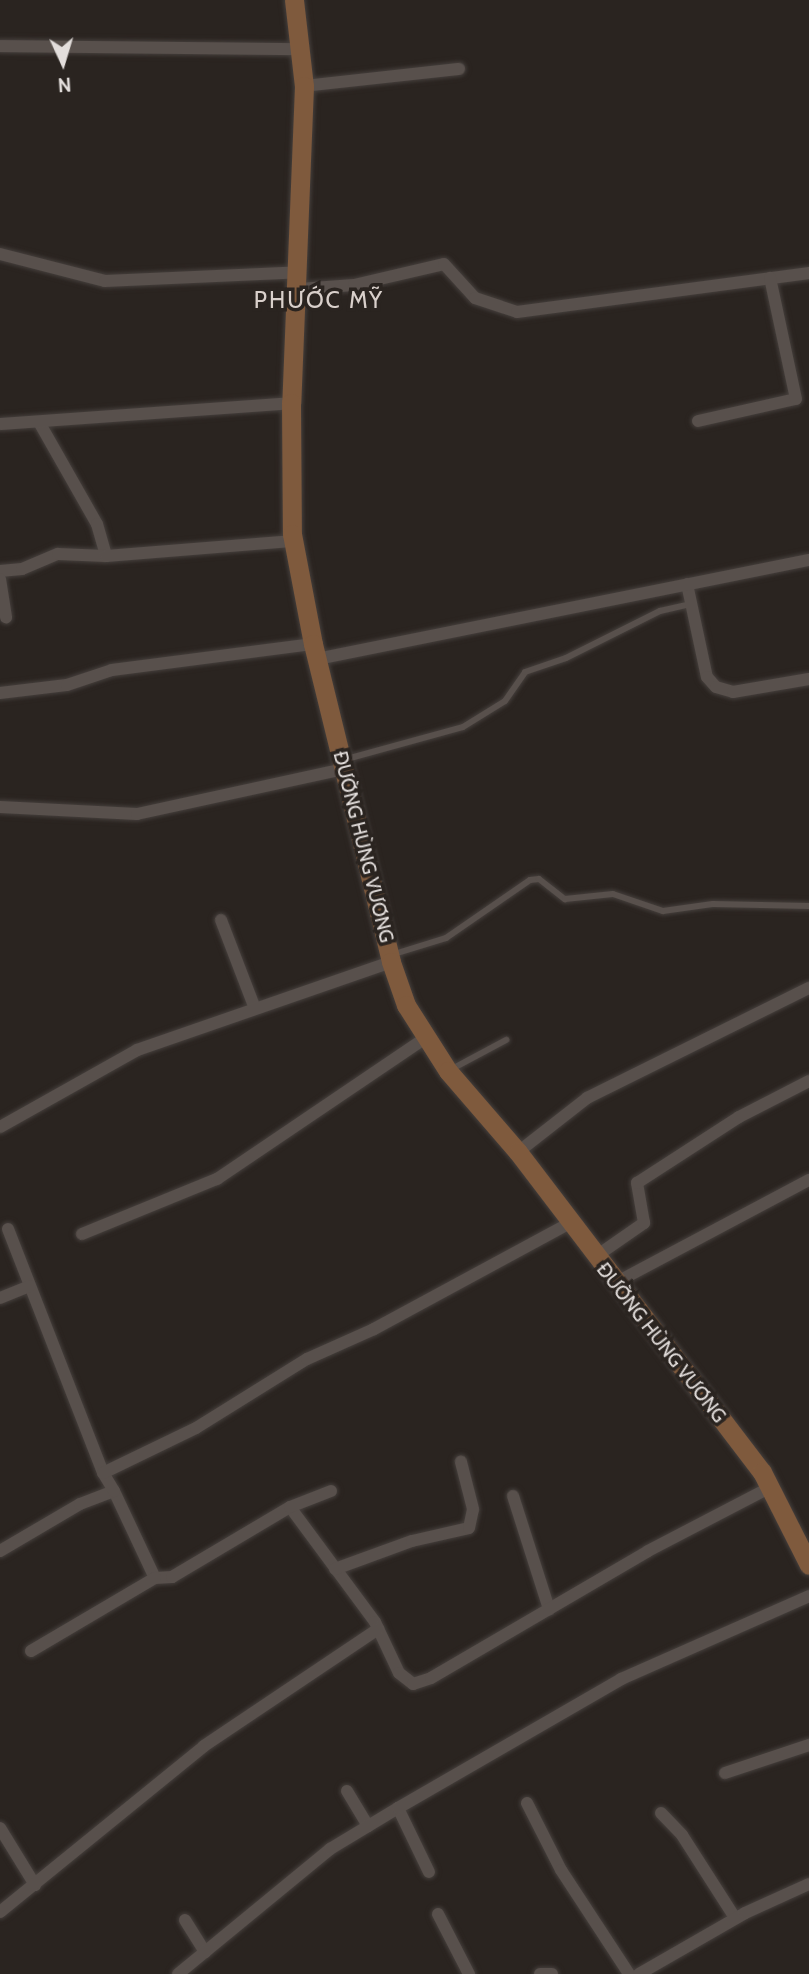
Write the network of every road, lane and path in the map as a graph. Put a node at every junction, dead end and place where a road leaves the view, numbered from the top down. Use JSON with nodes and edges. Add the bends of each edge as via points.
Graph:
{"nodes":[{"id":1,"x":294,"y":0,"type":"edge"},
{"id":2,"x":0,"y":47,"type":"edge"},
{"id":3,"x":298,"y":49,"type":"junction"},
{"id":4,"x":459,"y":69,"type":"dead end"},
{"id":5,"x":304,"y":86,"type":"junction"},
{"id":6,"x":0,"y":254,"type":"edge"},
{"id":7,"x":809,"y":273,"type":"edge"},
{"id":8,"x":770,"y":278,"type":"junction"},
{"id":9,"x":299,"y":281,"type":"junction"},
{"id":10,"x":291,"y":403,"type":"junction"},
{"id":11,"x":698,"y":421,"type":"dead end"},
{"id":12,"x":38,"y":422,"type":"junction"},
{"id":13,"x":0,"y":424,"type":"edge"},
{"id":14,"x":294,"y":541,"type":"junction"},
{"id":15,"x":106,"y":556,"type":"junction"},
{"id":16,"x":809,"y":560,"type":"edge"},
{"id":17,"x":0,"y":571,"type":"edge"},
{"id":18,"x":0,"y":579,"type":"edge"},
{"id":19,"x":687,"y":584,"type":"junction"},
{"id":20,"x":691,"y":604,"type":"junction"},
{"id":21,"x":6,"y":618,"type":"dead end"},
{"id":22,"x":315,"y":651,"type":"junction"},
{"id":23,"x":809,"y":679,"type":"edge"},
{"id":24,"x":0,"y":693,"type":"edge"},
{"id":25,"x":342,"y":765,"type":"junction"},
{"id":26,"x":0,"y":807,"type":"edge"},
{"id":27,"x":809,"y":906,"type":"edge"},
{"id":28,"x":221,"y":920,"type":"dead end"},
{"id":29,"x":390,"y":959,"type":"junction"},
{"id":30,"x":809,"y":988,"type":"edge"},
{"id":31,"x":254,"y":1006,"type":"junction"},
{"id":32,"x":425,"y":1038,"type":"junction"},
{"id":33,"x":506,"y":1040,"type":"dead end"},
{"id":34,"x":448,"y":1071,"type":"junction"},
{"id":35,"x":809,"y":1081,"type":"edge"},
{"id":36,"x":0,"y":1127,"type":"edge"},
{"id":37,"x":518,"y":1152,"type":"junction"},
{"id":38,"x":809,"y":1180,"type":"edge"},
{"id":39,"x":570,"y":1223,"type":"junction"},
{"id":40,"x":8,"y":1229,"type":"dead end"},
{"id":41,"x":82,"y":1234,"type":"dead end"},
{"id":42,"x":596,"y":1257,"type":"junction"},
{"id":43,"x":615,"y":1283,"type":"junction"},
{"id":44,"x":30,"y":1286,"type":"junction"},
{"id":45,"x":0,"y":1298,"type":"edge"},
{"id":46,"x":461,"y":1462,"type":"dead end"},
{"id":47,"x":103,"y":1473,"type":"junction"},
{"id":48,"x":771,"y":1487,"type":"junction"},
{"id":49,"x":114,"y":1491,"type":"junction"},
{"id":50,"x":331,"y":1491,"type":"dead end"},
{"id":51,"x":513,"y":1496,"type":"dead end"},
{"id":52,"x":290,"y":1507,"type":"junction"},
{"id":53,"x":0,"y":1551,"type":"edge"},
{"id":54,"x":808,"y":1559,"type":"edge"},
{"id":55,"x":335,"y":1569,"type":"junction"},
{"id":56,"x":155,"y":1578,"type":"junction"},
{"id":57,"x":809,"y":1596,"type":"edge"},
{"id":58,"x":549,"y":1609,"type":"junction"},
{"id":59,"x":378,"y":1629,"type":"junction"},
{"id":60,"x":31,"y":1651,"type":"dead end"},
{"id":61,"x":809,"y":1745,"type":"edge"},
{"id":62,"x":725,"y":1773,"type":"dead end"},
{"id":63,"x":347,"y":1791,"type":"dead end"},
{"id":64,"x":527,"y":1802,"type":"dead end"},
{"id":65,"x":398,"y":1808,"type":"junction"},
{"id":66,"x":661,"y":1813,"type":"dead end"},
{"id":67,"x":368,"y":1826,"type":"junction"},
{"id":68,"x":0,"y":1828,"type":"edge"},
{"id":69,"x":429,"y":1872,"type":"dead end"},
{"id":70,"x":809,"y":1884,"type":"edge"},
{"id":71,"x":35,"y":1885,"type":"junction"},
{"id":72,"x":0,"y":1912,"type":"edge"},
{"id":73,"x":438,"y":1914,"type":"dead end"},
{"id":74,"x":735,"y":1918,"type":"junction"},
{"id":75,"x":185,"y":1920,"type":"dead end"},
{"id":76,"x":205,"y":1952,"type":"junction"},
{"id":77,"x":187,"y":1971,"type":"edge"},
{"id":78,"x":469,"y":1974,"type":"edge"},
{"id":79,"x":540,"y":1974,"type":"edge"},
{"id":80,"x":552,"y":1974,"type":"edge"},
{"id":81,"x":629,"y":1974,"type":"edge"},
{"id":82,"x":639,"y":1974,"type":"edge"}],
"edges":[{"from":1,"to":3,"type":"street","name":"ĐƯỜNG HÙNG VƯƠNG"},
{"from":2,"to":3,"type":"street"},
{"from":3,"to":5,"type":"street","name":"ĐƯỜNG HÙNG VƯƠNG"},
{"from":4,"to":5,"type":"street"},
{"from":5,"to":9,"type":"street","name":"ĐƯỜNG HÙNG VƯƠNG"},
{"from":6,"to":9,"type":"street","via":[[105,281]]},
{"from":7,"to":8,"type":"street"},
{"from":8,"to":9,"type":"street","via":[[517,312],[475,299],[444,264],[354,285]]},
{"from":8,"to":11,"type":"street","via":[[796,399]]},
{"from":9,"to":10,"type":"street","name":"ĐƯỜNG HÙNG VƯƠNG"},
{"from":10,"to":12,"type":"street"},
{"from":10,"to":14,"type":"street","name":"ĐƯỜNG HÙNG VƯƠNG"},
{"from":12,"to":13,"type":"street"},
{"from":12,"to":15,"type":"street","via":[[97,524]]},
{"from":14,"to":15,"type":"street"},
{"from":14,"to":22,"type":"street","name":"ĐƯỜNG HÙNG VƯƠNG"},
{"from":15,"to":17,"type":"street","via":[[58,554],[22,569]]},
{"from":16,"to":19,"type":"street"},
{"from":18,"to":21,"type":"street"},
{"from":19,"to":20,"type":"street"},
{"from":19,"to":22,"type":"street"},
{"from":20,"to":23,"type":"street","via":[[706,677],[716,687],[733,692]]},
{"from":20,"to":25,"type":"lane","via":[[660,611],[566,658],[525,671],[505,701],[463,727]]},
{"from":22,"to":24,"type":"street","via":[[112,670],[66,685]]},
{"from":22,"to":25,"type":"street","name":"ĐƯỜNG HÙNG VƯƠNG"},
{"from":25,"to":26,"type":"street","via":[[137,814]]},
{"from":25,"to":29,"type":"street","name":"ĐƯỜNG HÙNG VƯƠNG"},
{"from":27,"to":29,"type":"lane","via":[[713,904],[663,911],[613,894],[565,899],[547,883],[530,880],[446,938]]},
{"from":28,"to":31,"type":"street"},
{"from":29,"to":31,"type":"street"},
{"from":29,"to":32,"type":"street","name":"ĐƯỜNG HÙNG VƯƠNG","via":[[406,1005]]},
{"from":30,"to":37,"type":"street","via":[[587,1098]]},
{"from":31,"to":36,"type":"street","via":[[111,1060]]},
{"from":32,"to":34,"type":"street","name":"ĐƯỜNG HÙNG VƯƠNG"},
{"from":32,"to":41,"type":"street","via":[[217,1179]]},
{"from":33,"to":34,"type":"lane"},
{"from":34,"to":37,"type":"street","name":"ĐƯỜNG HÙNG VƯƠNG"},
{"from":35,"to":42,"type":"street","via":[[738,1117],[636,1183],[643,1223]]},
{"from":37,"to":39,"type":"street","name":"ĐƯỜNG HÙNG VƯƠNG"},
{"from":38,"to":43,"type":"street"},
{"from":39,"to":42,"type":"street","name":"ĐƯỜNG HÙNG VƯƠNG"},
{"from":39,"to":47,"type":"street","via":[[374,1329],[307,1359],[196,1428]]},
{"from":40,"to":44,"type":"street"},
{"from":42,"to":43,"type":"street","name":"ĐƯỜNG HÙNG VƯƠNG"},
{"from":43,"to":48,"type":"street","name":"ĐƯỜNG HÙNG VƯƠNG"},
{"from":44,"to":45,"type":"street"},
{"from":44,"to":47,"type":"street"},
{"from":46,"to":55,"type":"street","via":[[473,1509],[469,1528],[412,1541]]},
{"from":47,"to":49,"type":"street"},
{"from":48,"to":54,"type":"street","name":"ĐƯỜNG HÙNG VƯƠNG"},
{"from":48,"to":58,"type":"street"},
{"from":49,"to":53,"type":"street","via":[[80,1504]]},
{"from":49,"to":56,"type":"street"},
{"from":50,"to":52,"type":"street"},
{"from":51,"to":58,"type":"street"},
{"from":52,"to":55,"type":"street"},
{"from":52,"to":56,"type":"street","via":[[172,1577]]},
{"from":55,"to":59,"type":"street"},
{"from":56,"to":60,"type":"street"},
{"from":57,"to":65,"type":"street","via":[[621,1679]]},
{"from":58,"to":59,"type":"street","via":[[413,1684],[399,1673]]},
{"from":59,"to":71,"type":"street","via":[[204,1746]]},
{"from":61,"to":62,"type":"street"},
{"from":63,"to":67,"type":"street"},
{"from":64,"to":81,"type":"street","via":[[561,1870]]},
{"from":65,"to":67,"type":"street"},
{"from":65,"to":69,"type":"street"},
{"from":66,"to":74,"type":"street","via":[[682,1835]]},
{"from":67,"to":76,"type":"street","via":[[330,1849]]},
{"from":68,"to":71,"type":"street"},
{"from":70,"to":74,"type":"street"},
{"from":71,"to":72,"type":"street"},
{"from":73,"to":78,"type":"street"},
{"from":74,"to":82,"type":"street"},
{"from":75,"to":76,"type":"street"},
{"from":76,"to":77,"type":"street"},
{"from":79,"to":80,"type":"street"}]}
